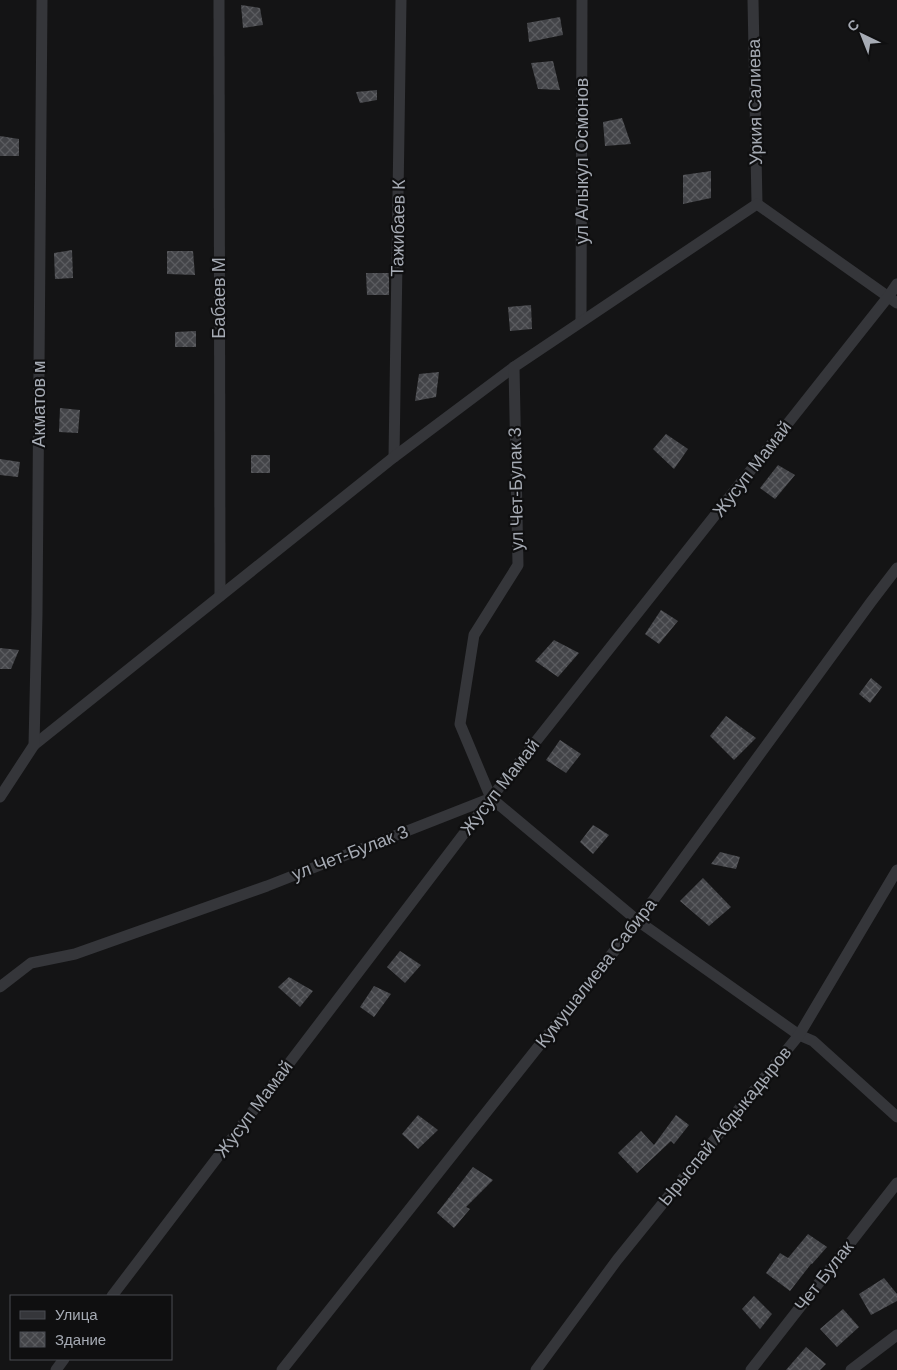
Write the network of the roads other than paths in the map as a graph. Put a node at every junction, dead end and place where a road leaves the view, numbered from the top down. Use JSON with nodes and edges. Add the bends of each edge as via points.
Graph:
{"nodes":[{"id":1,"x":42,"y":0,"type":"edge"},
{"id":2,"x":219,"y":0,"type":"edge"},
{"id":3,"x":401,"y":0,"type":"edge"},
{"id":4,"x":582,"y":0,"type":"edge"},
{"id":5,"x":752,"y":0,"type":"edge"},
{"id":6,"x":757,"y":204,"type":"junction"},
{"id":7,"x":897,"y":284,"type":"edge"},
{"id":8,"x":893,"y":300,"type":"edge"},
{"id":9,"x":581,"y":321,"type":"junction"},
{"id":10,"x":514,"y":367,"type":"junction"},
{"id":11,"x":394,"y":457,"type":"junction"},
{"id":12,"x":897,"y":568,"type":"edge"},
{"id":13,"x":220,"y":596,"type":"junction"},
{"id":14,"x":34,"y":745,"type":"junction"},
{"id":15,"x":0,"y":797,"type":"edge"},
{"id":16,"x":491,"y":798,"type":"junction"},
{"id":17,"x":897,"y":870,"type":"edge"},
{"id":18,"x":638,"y":921,"type":"junction"},
{"id":19,"x":0,"y":987,"type":"edge"},
{"id":20,"x":799,"y":1035,"type":"junction"},
{"id":21,"x":897,"y":1117,"type":"edge"},
{"id":22,"x":897,"y":1183,"type":"edge"},
{"id":23,"x":113,"y":1295,"type":"edge"},
{"id":24,"x":897,"y":1335,"type":"edge"},
{"id":25,"x":282,"y":1370,"type":"edge"},
{"id":26,"x":536,"y":1370,"type":"edge"},
{"id":27,"x":751,"y":1370,"type":"edge"},
{"id":28,"x":851,"y":1370,"type":"edge"}],
"edges":[{"from":1,"to":14,"type":"street","name":"Акматов м"},
{"from":2,"to":13,"type":"street","name":"Бабаев М"},
{"from":3,"to":11,"type":"street","name":"Тажибаев К"},
{"from":4,"to":9,"type":"street","name":"ул Алыкул Осмонов"},
{"from":5,"to":6,"type":"street","name":"Уркия Салиева"},
{"from":6,"to":8,"type":"street"},
{"from":6,"to":9,"type":"street"},
{"from":7,"to":8,"type":"street","name":"Жусуп Мамай"},
{"from":8,"to":16,"type":"street","name":"Жусуп Мамай"},
{"from":9,"to":10,"type":"street"},
{"from":10,"to":11,"type":"street"},
{"from":10,"to":16,"type":"street","name":"ул Чет-Булак 3","via":[[518,565],[474,635],[460,724]]},
{"from":11,"to":13,"type":"street"},
{"from":12,"to":18,"type":"street","name":"Кумушалиева Сабира"},
{"from":13,"to":14,"type":"street"},
{"from":14,"to":15,"type":"street"},
{"from":16,"to":18,"type":"street"},
{"from":16,"to":19,"type":"street","name":"ул Чет-Булак 3","via":[[268,886],[75,954],[31,963]]},
{"from":16,"to":23,"type":"street","name":"Жусуп Мамай"},
{"from":17,"to":20,"type":"street","name":"Ырыспай Абдыкадыров"},
{"from":18,"to":20,"type":"street"},
{"from":18,"to":25,"type":"street","name":"Кумушалиева Сабира"},
{"from":20,"to":21,"type":"street","via":[[813,1041]]},
{"from":20,"to":26,"type":"street","name":"Ырыспай Абдыкадыров","via":[[617,1260]]},
{"from":22,"to":27,"type":"street","name":"Чет Булак"},
{"from":24,"to":28,"type":"street"}]}
